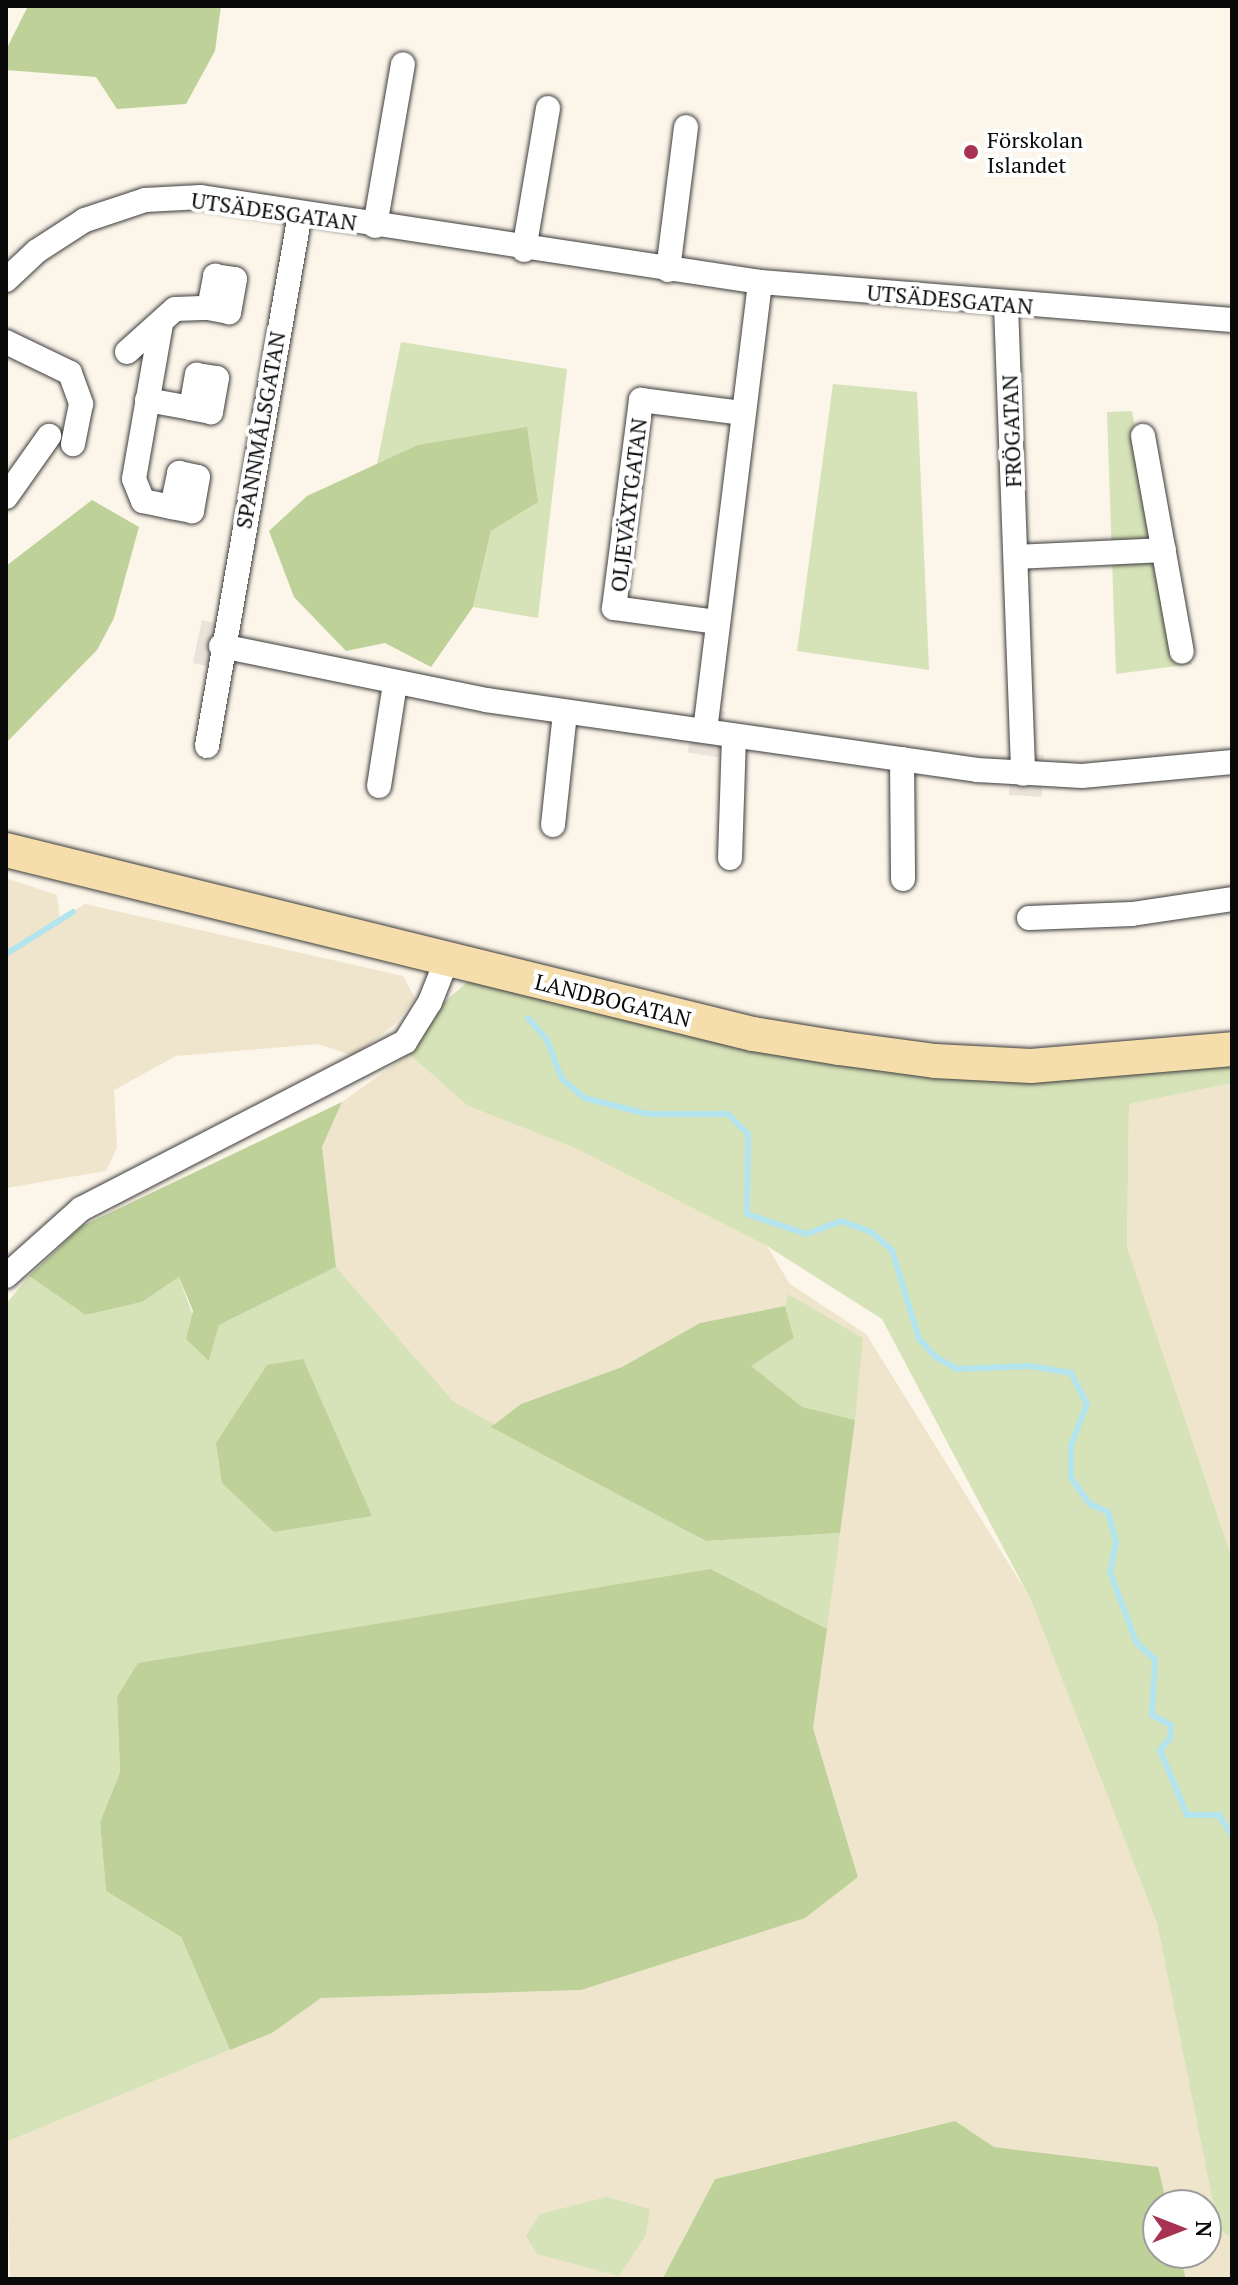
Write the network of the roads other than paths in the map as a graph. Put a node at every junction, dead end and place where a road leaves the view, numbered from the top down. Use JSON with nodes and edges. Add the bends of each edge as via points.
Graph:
{"nodes":[{"id":1,"x":403,"y":64,"type":"dead end"},
{"id":2,"x":548,"y":108,"type":"dead end"},
{"id":3,"x":686,"y":127,"type":"dead end"},
{"id":4,"x":300,"y":214,"type":"junction"},
{"id":5,"x":375,"y":226,"type":"junction"},
{"id":6,"x":524,"y":250,"type":"junction"},
{"id":7,"x":668,"y":270,"type":"junction"},
{"id":8,"x":6,"y":280,"type":"edge"},
{"id":9,"x":760,"y":282,"type":"junction"},
{"id":10,"x":1006,"y":305,"type":"junction"},
{"id":11,"x":209,"y":308,"type":"dead end"},
{"id":12,"x":1232,"y":320,"type":"edge"},
{"id":13,"x":161,"y":324,"type":"junction"},
{"id":14,"x":6,"y":342,"type":"edge"},
{"id":15,"x":127,"y":352,"type":"dead end"},
{"id":16,"x":147,"y":400,"type":"junction"},
{"id":17,"x":191,"y":408,"type":"dead end"},
{"id":18,"x":743,"y":413,"type":"junction"},
{"id":19,"x":49,"y":436,"type":"dead end"},
{"id":20,"x":1143,"y":436,"type":"dead end"},
{"id":21,"x":73,"y":444,"type":"dead end"},
{"id":22,"x":6,"y":497,"type":"edge"},
{"id":23,"x":172,"y":507,"type":"dead end"},
{"id":24,"x":1164,"y":550,"type":"junction"},
{"id":25,"x":1016,"y":557,"type":"junction"},
{"id":26,"x":717,"y":622,"type":"junction"},
{"id":27,"x":221,"y":646,"type":"junction"},
{"id":28,"x":1182,"y":652,"type":"dead end"},
{"id":29,"x":395,"y":684,"type":"junction"},
{"id":30,"x":565,"y":713,"type":"junction"},
{"id":31,"x":705,"y":731,"type":"junction"},
{"id":32,"x":734,"y":736,"type":"junction"},
{"id":33,"x":207,"y":746,"type":"dead end"},
{"id":34,"x":902,"y":759,"type":"junction"},
{"id":35,"x":1232,"y":762,"type":"edge"},
{"id":36,"x":1023,"y":774,"type":"junction"},
{"id":37,"x":379,"y":786,"type":"dead end"},
{"id":38,"x":553,"y":825,"type":"dead end"},
{"id":39,"x":6,"y":850,"type":"edge"},
{"id":40,"x":730,"y":858,"type":"dead end"},
{"id":41,"x":903,"y":879,"type":"dead end"},
{"id":42,"x":1232,"y":899,"type":"edge"},
{"id":43,"x":1029,"y":918,"type":"dead end"},
{"id":44,"x":447,"y":959,"type":"junction"},
{"id":45,"x":1232,"y":1049,"type":"edge"},
{"id":46,"x":6,"y":1276,"type":"edge"}],
"edges":[{"from":1,"to":5,"type":"street","name":"UTSÄDESGATAN"},
{"from":2,"to":6,"type":"street"},
{"from":3,"to":7,"type":"street"},
{"from":4,"to":5,"type":"street","name":"UTSÄDESGATAN"},
{"from":4,"to":8,"type":"street","name":"UTSÄDESGATAN","via":[[201,197],[145,200],[63,232]]},
{"from":4,"to":27,"type":"street","name":"SPANNMÅLSGATAN"},
{"from":5,"to":6,"type":"street","name":"UTSÄDESGATAN"},
{"from":6,"to":7,"type":"street","name":"UTSÄDESGATAN"},
{"from":7,"to":9,"type":"street","name":"UTSÄDESGATAN"},
{"from":9,"to":10,"type":"street","name":"UTSÄDESGATAN"},
{"from":9,"to":18,"type":"street"},
{"from":10,"to":12,"type":"street","name":"UTSÄDESGATAN"},
{"from":10,"to":25,"type":"street","name":"FRÖGATAN"},
{"from":11,"to":13,"type":"street","via":[[175,309]]},
{"from":13,"to":15,"type":"street"},
{"from":13,"to":16,"type":"street"},
{"from":14,"to":21,"type":"street","via":[[70,373],[81,404]]},
{"from":16,"to":17,"type":"street"},
{"from":16,"to":23,"type":"street","via":[[136,490],[143,501]]},
{"from":18,"to":26,"type":"street"},
{"from":18,"to":26,"type":"street","name":"OLJEVÄXTGATAN","via":[[641,400],[614,608]]},
{"from":19,"to":22,"type":"street"},
{"from":20,"to":24,"type":"street"},
{"from":24,"to":25,"type":"street"},
{"from":24,"to":28,"type":"street"},
{"from":25,"to":36,"type":"street","name":"FRÖGATAN"},
{"from":26,"to":31,"type":"street"},
{"from":27,"to":29,"type":"street"},
{"from":27,"to":33,"type":"street","name":"SPANNMÅLSGATAN","via":[[224,660]]},
{"from":29,"to":30,"type":"street"},
{"from":29,"to":37,"type":"street"},
{"from":30,"to":31,"type":"street"},
{"from":30,"to":38,"type":"street"},
{"from":31,"to":32,"type":"street"},
{"from":32,"to":34,"type":"street"},
{"from":32,"to":40,"type":"street"},
{"from":34,"to":36,"type":"street"},
{"from":34,"to":41,"type":"street"},
{"from":35,"to":36,"type":"street","via":[[1148,774]]},
{"from":39,"to":44,"type":"street","name":"LANDBOGATAN"},
{"from":42,"to":43,"type":"street","via":[[1132,914]]},
{"from":44,"to":45,"type":"street","name":"LANDBOGATAN","via":[[753,1034],[935,1061],[1031,1066]]},
{"from":44,"to":46,"type":"street","via":[[405,1042],[81,1209]]}]}
